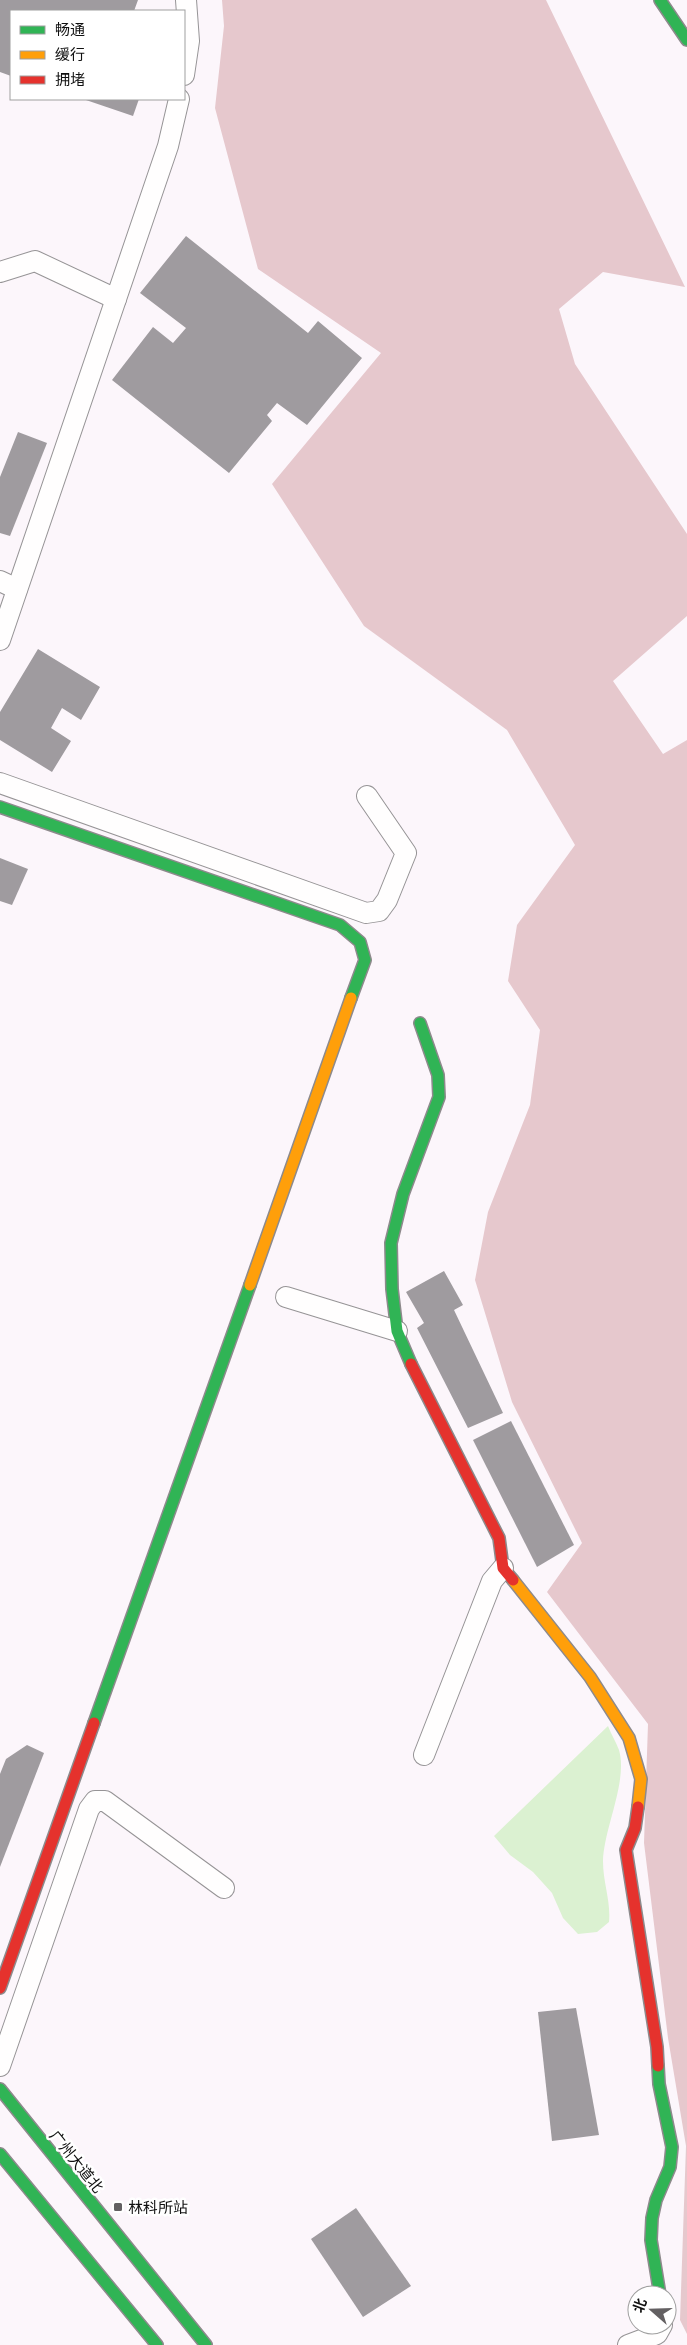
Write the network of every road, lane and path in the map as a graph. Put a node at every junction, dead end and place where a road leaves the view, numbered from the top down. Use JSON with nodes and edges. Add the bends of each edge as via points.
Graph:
{"nodes":[{"id":1,"x":186,"y":0,"type":"edge"},
{"id":2,"x":660,"y":0,"type":"edge"},
{"id":3,"x":687,"y":40,"type":"edge"},
{"id":4,"x":185,"y":69,"type":"edge"},
{"id":5,"x":179,"y":100,"type":"edge"},
{"id":6,"x":0,"y":272,"type":"edge"},
{"id":7,"x":116,"y":299,"type":"junction"},
{"id":8,"x":8,"y":585,"type":"edge"},
{"id":9,"x":0,"y":640,"type":"edge"},
{"id":10,"x":0,"y":783,"type":"edge"},
{"id":11,"x":367,"y":796,"type":"dead end"},
{"id":12,"x":0,"y":806,"type":"edge"},
{"id":13,"x":420,"y":1022,"type":"dead end"},
{"id":14,"x":286,"y":1297,"type":"dead end"},
{"id":15,"x":397,"y":1331,"type":"junction"},
{"id":16,"x":503,"y":1568,"type":"junction"},
{"id":17,"x":424,"y":1755,"type":"dead end"},
{"id":18,"x":224,"y":1888,"type":"dead end"},
{"id":19,"x":0,"y":1988,"type":"edge"},
{"id":20,"x":0,"y":2066,"type":"edge"},
{"id":21,"x":0,"y":2089,"type":"edge"},
{"id":22,"x":0,"y":2154,"type":"edge"},
{"id":23,"x":657,"y":2285,"type":"edge"},
{"id":24,"x":654,"y":2335,"type":"edge"},
{"id":25,"x":157,"y":2345,"type":"edge"},
{"id":26,"x":206,"y":2345,"type":"edge"},
{"id":27,"x":628,"y":2345,"type":"edge"}],
"edges":[{"from":1,"to":4,"type":"street","via":[[189,41]]},
{"from":2,"to":3,"type":"street"},
{"from":5,"to":7,"type":"street","via":[[168,146]]},
{"from":6,"to":7,"type":"street","via":[[35,261]]},
{"from":7,"to":8,"type":"street"},
{"from":8,"to":9,"type":"street"},
{"from":10,"to":11,"type":"street","via":[[366,914],[379,912],[387,900],[406,853]]},
{"from":12,"to":19,"type":"street","via":[[340,925],[360,942],[365,960]]},
{"from":13,"to":15,"type":"street","via":[[438,1075],[439,1097],[403,1194],[391,1243]]},
{"from":14,"to":15,"type":"street"},
{"from":15,"to":16,"type":"street","via":[[499,1538]]},
{"from":16,"to":17,"type":"street","via":[[492,1581]]},
{"from":16,"to":23,"type":"street","via":[[612,1709],[629,1738],[641,1779],[635,1828],[626,1850],[657,2047],[662,2103],[672,2147],[670,2167],[652,2218],[651,2240]]},
{"from":18,"to":20,"type":"street","via":[[105,1800],[95,1801],[89,1809]]},
{"from":21,"to":26,"type":"street","name":"广州大道北"},
{"from":22,"to":25,"type":"street"},
{"from":24,"to":27,"type":"street"}]}
